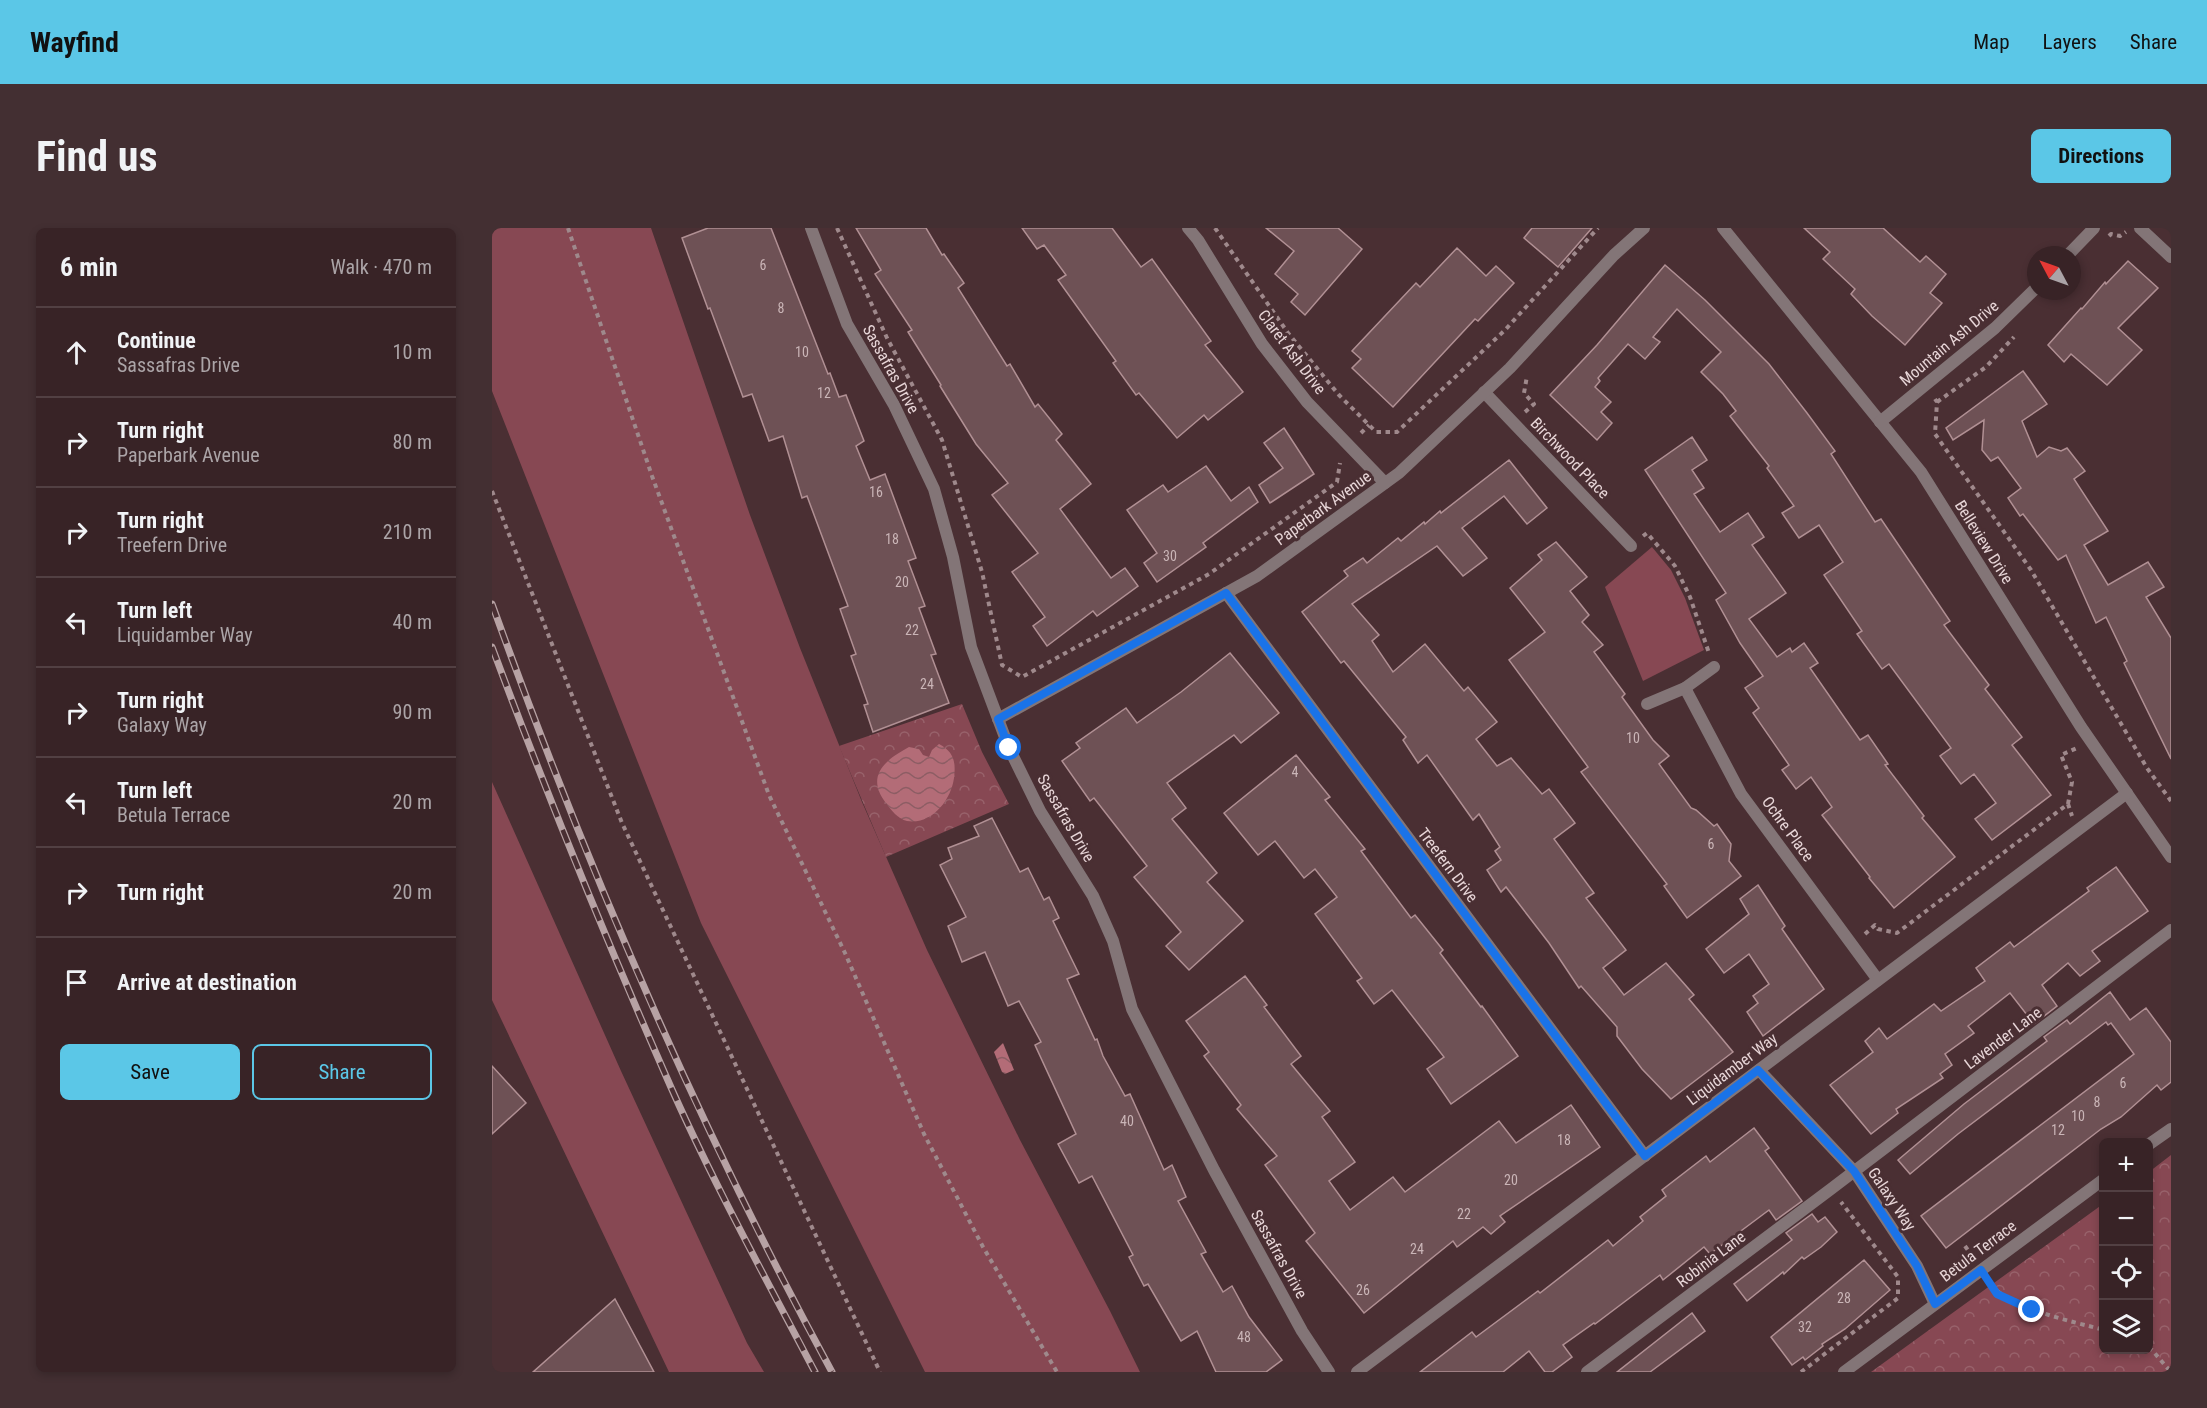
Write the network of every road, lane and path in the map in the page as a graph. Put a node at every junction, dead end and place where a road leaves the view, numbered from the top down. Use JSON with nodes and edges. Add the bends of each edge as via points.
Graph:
{"nodes":[{"id":1,"x":568,"y":228,"type":"edge"},
{"id":2,"x":811,"y":228,"type":"edge"},
{"id":3,"x":837,"y":228,"type":"edge"},
{"id":4,"x":1188,"y":228,"type":"edge"},
{"id":5,"x":1215,"y":228,"type":"edge"},
{"id":6,"x":1598,"y":228,"type":"edge"},
{"id":7,"x":1632,"y":228,"type":"edge"},
{"id":8,"x":1644,"y":228,"type":"edge"},
{"id":9,"x":1713,"y":228,"type":"edge"},
{"id":10,"x":1723,"y":228,"type":"edge"},
{"id":11,"x":2094,"y":228,"type":"edge"},
{"id":12,"x":2140,"y":228,"type":"edge"},
{"id":13,"x":2077,"y":246,"type":"edge"},
{"id":14,"x":1614,"y":255,"type":"junction"},
{"id":15,"x":2171,"y":257,"type":"edge"},
{"id":16,"x":1749,"y":259,"type":"junction"},
{"id":17,"x":2027,"y":297,"type":"edge"},
{"id":18,"x":1527,"y":375,"type":"dead end"},
{"id":19,"x":1925,"y":386,"type":"junction"},
{"id":20,"x":1484,"y":392,"type":"junction"},
{"id":21,"x":1881,"y":422,"type":"junction"},
{"id":22,"x":1514,"y":423,"type":"junction"},
{"id":23,"x":1369,"y":425,"type":"junction"},
{"id":24,"x":1349,"y":446,"type":"junction"},
{"id":25,"x":1385,"y":483,"type":"junction"},
{"id":26,"x":492,"y":491,"type":"edge"},
{"id":27,"x":1631,"y":546,"type":"joint"},
{"id":28,"x":1226,"y":593,"type":"junction"},
{"id":29,"x":1714,"y":667,"type":"joint"},
{"id":30,"x":1685,"y":688,"type":"junction"},
{"id":31,"x":1647,"y":704,"type":"dead end"},
{"id":32,"x":998,"y":719,"type":"junction"},
{"id":33,"x":2091,"y":741,"type":"junction"},
{"id":34,"x":2127,"y":793,"type":"junction"},
{"id":35,"x":2171,"y":801,"type":"edge"},
{"id":36,"x":2068,"y":804,"type":"junction"},
{"id":37,"x":2077,"y":831,"type":"junction"},
{"id":38,"x":2171,"y":857,"type":"edge"},
{"id":39,"x":2171,"y":930,"type":"edge"},
{"id":40,"x":1852,"y":944,"type":"junction"},
{"id":41,"x":1878,"y":980,"type":"junction"},
{"id":42,"x":1758,"y":1070,"type":"junction"},
{"id":43,"x":2171,"y":1129,"type":"edge"},
{"id":44,"x":2153,"y":1142,"type":"edge"},
{"id":45,"x":1645,"y":1156,"type":"junction"},
{"id":46,"x":1854,"y":1171,"type":"junction"},
{"id":47,"x":2099,"y":1182,"type":"edge"},
{"id":48,"x":1832,"y":1189,"type":"junction"},
{"id":49,"x":1965,"y":1246,"type":"dead end"},
{"id":50,"x":1981,"y":1270,"type":"junction"},
{"id":51,"x":1935,"y":1304,"type":"junction"},
{"id":52,"x":2099,"y":1329,"type":"edge"},
{"id":53,"x":2153,"y":1353,"type":"edge"},
{"id":54,"x":2170,"y":1371,"type":"edge"},
{"id":55,"x":879,"y":1372,"type":"edge"},
{"id":56,"x":1057,"y":1372,"type":"edge"},
{"id":57,"x":1329,"y":1372,"type":"edge"},
{"id":58,"x":1358,"y":1372,"type":"edge"},
{"id":59,"x":1587,"y":1372,"type":"edge"},
{"id":60,"x":1802,"y":1372,"type":"edge"},
{"id":61,"x":1844,"y":1372,"type":"edge"}],
"edges":[{"from":1,"to":56,"type":"path","via":[[652,476],[769,795],[845,953],[924,1134],[983,1247]]},
{"from":2,"to":32,"type":"street","name":"Sassafras Drive","via":[[847,324],[894,405],[934,489],[971,647]]},
{"from":3,"to":24,"type":"path","via":[[887,338],[942,440],[982,573],[1002,664],[1022,676],[1209,574],[1337,482],[1342,465],[1337,458]]},
{"from":4,"to":24,"type":"street","name":"Claret Ash Drive","via":[[1262,344],[1307,402]]},
{"from":5,"to":23,"type":"path","via":[[1288,333]]},
{"from":6,"to":23,"type":"path","via":[[1506,330],[1397,432],[1376,432]]},
{"from":7,"to":14,"type":"street","name":"Paperbark Avenue"},
{"from":8,"to":14,"type":"street","name":"Paperbark Avenue"},
{"from":9,"to":16,"type":"street","name":"Belleview Drive"},
{"from":10,"to":16,"type":"street","name":"Belleview Drive"},
{"from":11,"to":13,"type":"street"},
{"from":12,"to":15,"type":"street"},
{"from":14,"to":20,"type":"street","name":"Paperbark Avenue"},
{"from":16,"to":21,"type":"street","name":"Belleview Drive"},
{"from":17,"to":19,"type":"street","name":"Mountain Ash Drive"},
{"from":18,"to":22,"type":"path","via":[[1524,393],[1534,404]]},
{"from":19,"to":21,"type":"street","name":"Mountain Ash Drive"},
{"from":19,"to":35,"type":"path","via":[[1937,402],[1935,434],[2031,570],[2147,768]]},
{"from":20,"to":22,"type":"street","name":"Birchwood Place"},
{"from":20,"to":25,"type":"street","name":"Paperbark Avenue"},
{"from":21,"to":33,"type":"street","name":"Belleview Drive","via":[[1921,472]]},
{"from":22,"to":27,"type":"street","name":"Birchwood Place"},
{"from":23,"to":24,"type":"path"},
{"from":24,"to":25,"type":"street","name":"Claret Ash Drive"},
{"from":25,"to":28,"type":"street","name":"Paperbark Avenue","via":[[1257,576]]},
{"from":26,"to":55,"type":"path","via":[[622,823]]},
{"from":27,"to":29,"type":"path","via":[[1647,533],[1675,566]]},
{"from":28,"to":32,"type":"street","name":"Paperbark Avenue"},
{"from":28,"to":45,"type":"street","name":"Treefern Drive"},
{"from":29,"to":30,"type":"street"},
{"from":30,"to":31,"type":"street"},
{"from":30,"to":40,"type":"street","name":"Ochre Place","via":[[1741,794]]},
{"from":32,"to":57,"type":"street","name":"Sassafras Drive","via":[[1040,811],[1093,896],[1113,941],[1132,1010],[1214,1170],[1302,1331]]},
{"from":33,"to":34,"type":"street","name":"Belleview Drive"},
{"from":33,"to":36,"type":"path","via":[[2061,755],[2072,782]]},
{"from":34,"to":37,"type":"street","name":"Liquidamber Way"},
{"from":34,"to":38,"type":"street","name":"Belleview Drive"},
{"from":36,"to":37,"type":"path"},
{"from":36,"to":40,"type":"path","via":[[1897,933],[1875,925]]},
{"from":37,"to":41,"type":"street","name":"Liquidamber Way"},
{"from":39,"to":46,"type":"street","name":"Lavender Lane"},
{"from":40,"to":41,"type":"street","name":"Ochre Place"},
{"from":41,"to":42,"type":"street","name":"Liquidamber Way"},
{"from":42,"to":45,"type":"street","name":"Liquidamber Way"},
{"from":42,"to":46,"type":"street","name":"Galaxy Way"},
{"from":43,"to":44,"type":"street"},
{"from":45,"to":58,"type":"street","name":"Liquidamber Way"},
{"from":46,"to":48,"type":"street","name":"Robinia Lane"},
{"from":46,"to":51,"type":"street","name":"Galaxy Way","via":[[1917,1266]]},
{"from":47,"to":50,"type":"street","name":"Betula Terrace"},
{"from":48,"to":59,"type":"street","name":"Robinia Lane"},
{"from":48,"to":60,"type":"path","via":[[1898,1277],[1898,1298]]},
{"from":49,"to":50,"type":"path"},
{"from":50,"to":51,"type":"street","name":"Betula Terrace"},
{"from":50,"to":52,"type":"path","via":[[1997,1294],[2032,1310]]},
{"from":51,"to":61,"type":"street","name":"Betula Terrace"},
{"from":53,"to":54,"type":"path"}]}
